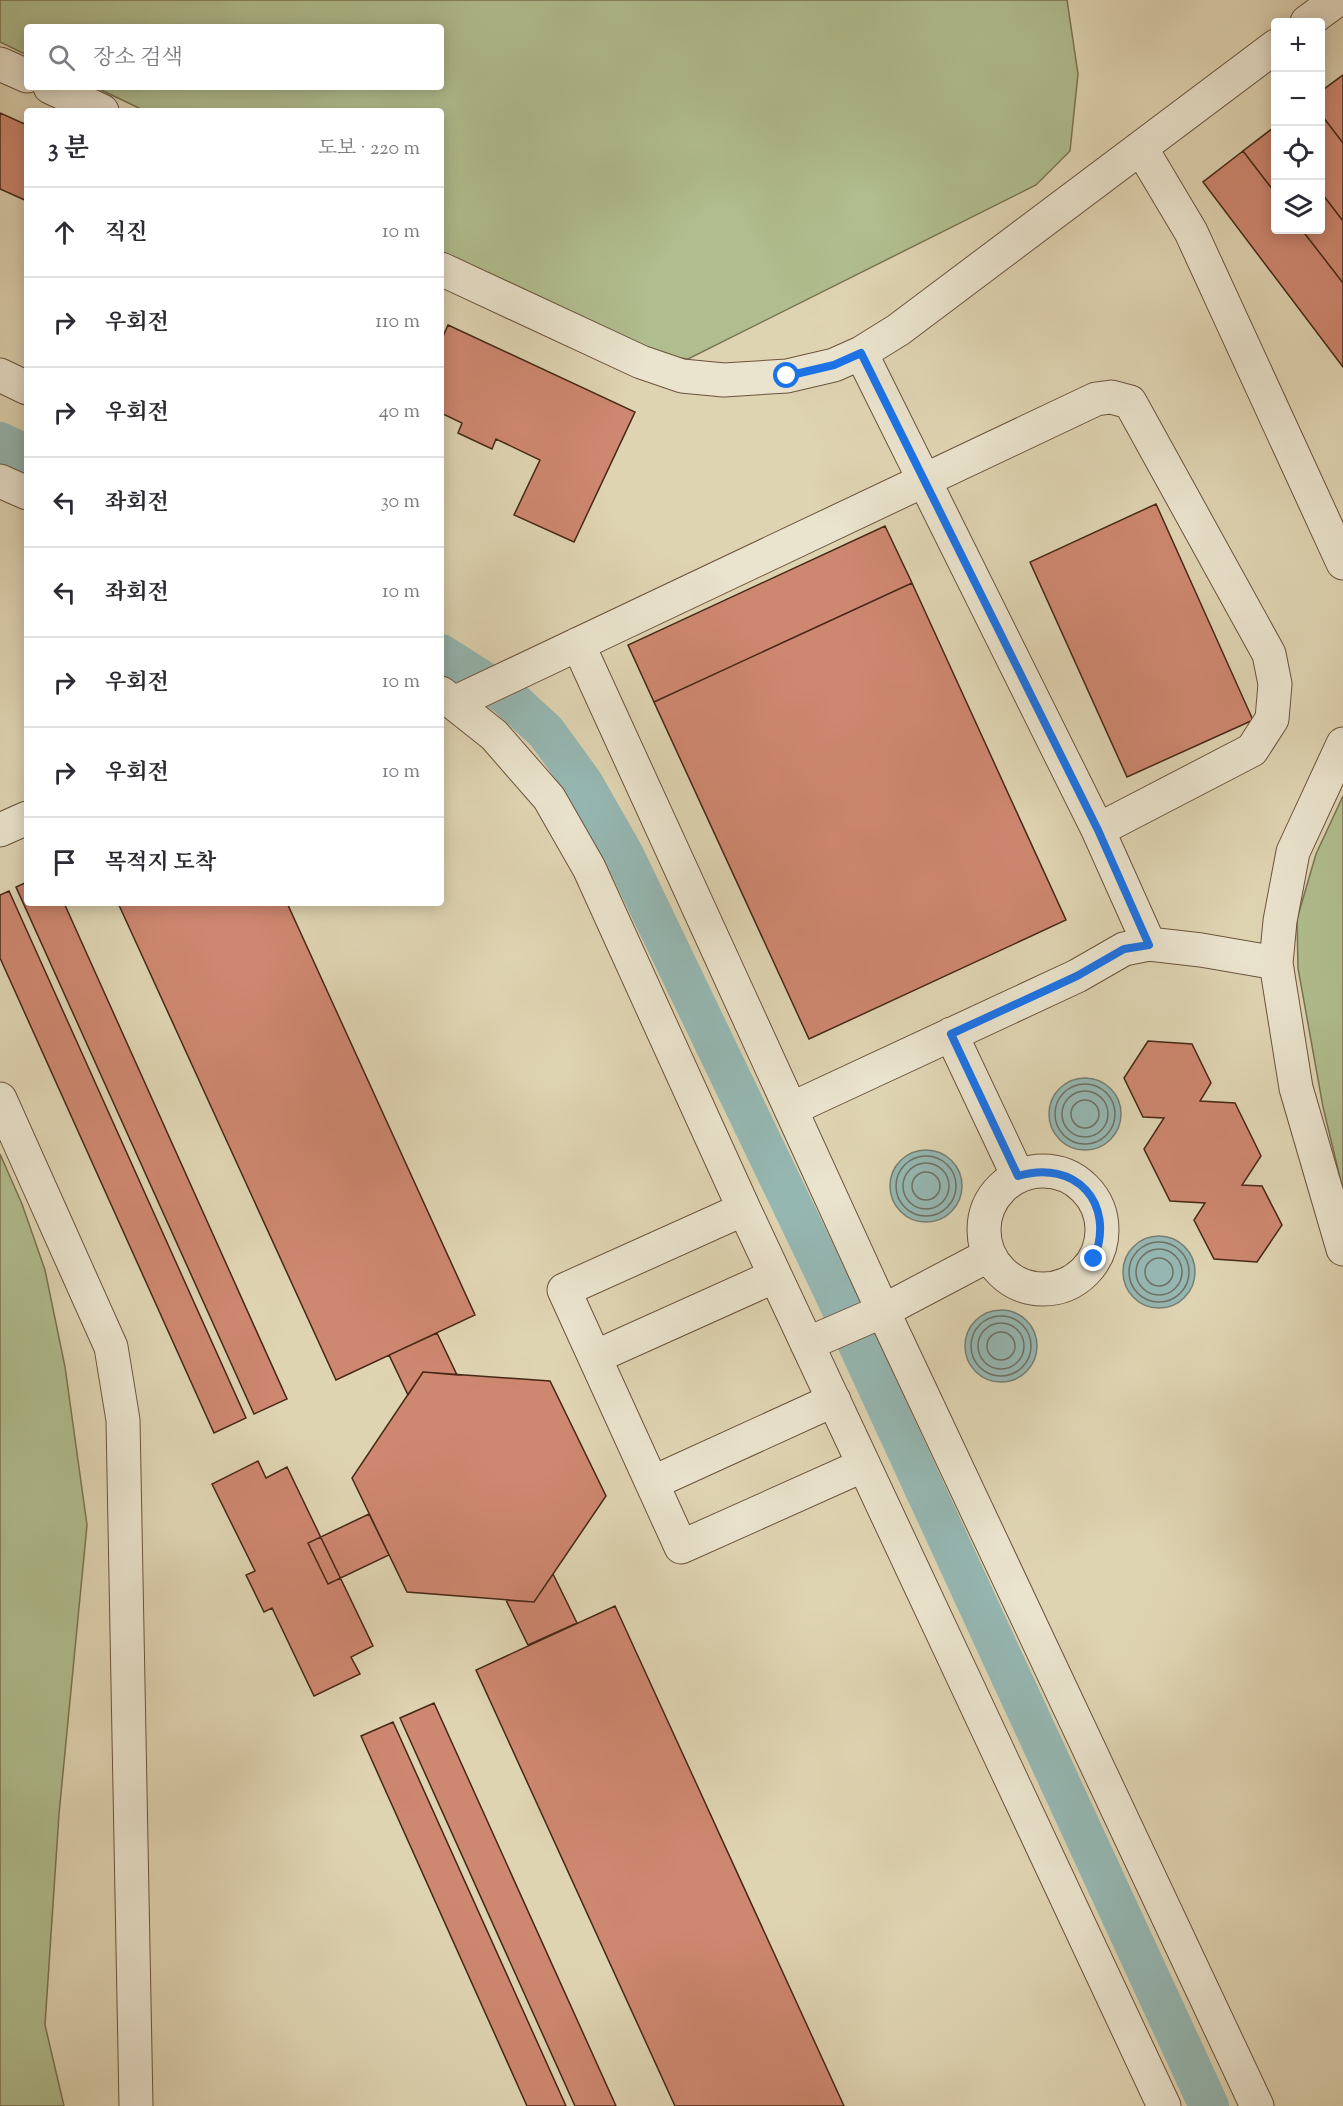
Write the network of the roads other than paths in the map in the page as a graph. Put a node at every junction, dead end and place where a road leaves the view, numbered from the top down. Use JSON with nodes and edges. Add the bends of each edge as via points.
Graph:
{"nodes":[{"id":1,"x":1337,"y":0,"type":"edge"},
{"id":2,"x":1312,"y":18,"type":"edge"},
{"id":3,"x":1271,"y":49,"type":"edge"},
{"id":4,"x":0,"y":64,"type":"edge"},
{"id":5,"x":24,"y":75,"type":"edge"},
{"id":6,"x":56,"y":90,"type":"edge"},
{"id":7,"x":96,"y":108,"type":"edge"},
{"id":8,"x":1141,"y":148,"type":"junction"},
{"id":9,"x":444,"y":270,"type":"edge"},
{"id":10,"x":861,"y":353,"type":"junction"},
{"id":11,"x":0,"y":375,"type":"edge"},
{"id":12,"x":24,"y":387,"type":"edge"},
{"id":13,"x":925,"y":480,"type":"junction"},
{"id":14,"x":0,"y":481,"type":"edge"},
{"id":15,"x":24,"y":492,"type":"edge"},
{"id":16,"x":1343,"y":563,"type":"edge"},
{"id":17,"x":578,"y":644,"type":"junction"},
{"id":18,"x":448,"y":698,"type":"edge"},
{"id":19,"x":1343,"y":744,"type":"edge"},
{"id":20,"x":24,"y":819,"type":"edge"},
{"id":21,"x":0,"y":830,"type":"edge"},
{"id":22,"x":1098,"y":830,"type":"junction"},
{"id":23,"x":1149,"y":945,"type":"junction"},
{"id":24,"x":1276,"y":963,"type":"junction"},
{"id":25,"x":951,"y":1034,"type":"junction"},
{"id":26,"x":0,"y":1099,"type":"edge"},
{"id":27,"x":791,"y":1109,"type":"junction"},
{"id":28,"x":1018,"y":1176,"type":"junction"},
{"id":29,"x":744,"y":1209,"type":"junction"},
{"id":30,"x":1343,"y":1249,"type":"edge"},
{"id":31,"x":989,"y":1255,"type":"junction"},
{"id":32,"x":776,"y":1276,"type":"junction"},
{"id":33,"x":874,"y":1315,"type":"junction"},
{"id":34,"x":818,"y":1339,"type":"junction"},
{"id":35,"x":595,"y":1357,"type":"junction"},
{"id":36,"x":834,"y":1400,"type":"junction"},
{"id":37,"x":864,"y":1465,"type":"junction"},
{"id":38,"x":652,"y":1483,"type":"junction"},
{"id":39,"x":136,"y":2106,"type":"edge"},
{"id":40,"x":1164,"y":2106,"type":"edge"},
{"id":41,"x":1257,"y":2106,"type":"edge"}],
"edges":[{"from":1,"to":2,"type":"street"},
{"from":3,"to":8,"type":"street"},
{"from":4,"to":5,"type":"street"},
{"from":6,"to":7,"type":"street"},
{"from":8,"to":10,"type":"street","via":[[898,330]]},
{"from":8,"to":16,"type":"street","via":[[1191,232]]},
{"from":9,"to":10,"type":"street","via":[[641,362],[682,376],[724,380],[787,376],[834,365]]},
{"from":10,"to":13,"type":"street"},
{"from":11,"to":12,"type":"street"},
{"from":13,"to":17,"type":"street"},
{"from":13,"to":22,"type":"street"},
{"from":13,"to":22,"type":"street","via":[[1096,399],[1111,397],[1130,402],[1269,654],[1275,684],[1272,719],[1252,750]]},
{"from":14,"to":15,"type":"street"},
{"from":17,"to":18,"type":"street"},
{"from":17,"to":27,"type":"street"},
{"from":18,"to":29,"type":"street","via":[[494,735],[549,798],[589,868]]},
{"from":19,"to":24,"type":"street","via":[[1293,852]]},
{"from":20,"to":21,"type":"street"},
{"from":22,"to":23,"type":"street"},
{"from":23,"to":24,"type":"street"},
{"from":23,"to":25,"type":"street","via":[[1124,949],[1077,976]]},
{"from":24,"to":30,"type":"street","via":[[1296,1089]]},
{"from":25,"to":27,"type":"street"},
{"from":25,"to":28,"type":"street"},
{"from":26,"to":39,"type":"street","via":[[111,1347],[123,1420]]},
{"from":27,"to":33,"type":"street"},
{"from":28,"to":31,"type":"street","via":[[1003,1186],[985,1218],[984,1237]]},
{"from":28,"to":31,"type":"street","via":[[1036,1171],[1072,1178],[1096,1205],[1101,1242],[1083,1274],[1050,1289],[1031,1288],[1014,1281],[999,1270]]},
{"from":29,"to":32,"type":"street"},
{"from":29,"to":35,"type":"street","via":[[564,1290]]},
{"from":31,"to":33,"type":"street"},
{"from":32,"to":34,"type":"street"},
{"from":32,"to":35,"type":"street"},
{"from":33,"to":34,"type":"street"},
{"from":33,"to":41,"type":"street"},
{"from":34,"to":36,"type":"street"},
{"from":35,"to":38,"type":"street"},
{"from":36,"to":37,"type":"street"},
{"from":36,"to":38,"type":"street"},
{"from":37,"to":38,"type":"street","via":[[681,1547]]},
{"from":37,"to":40,"type":"street"}]}
